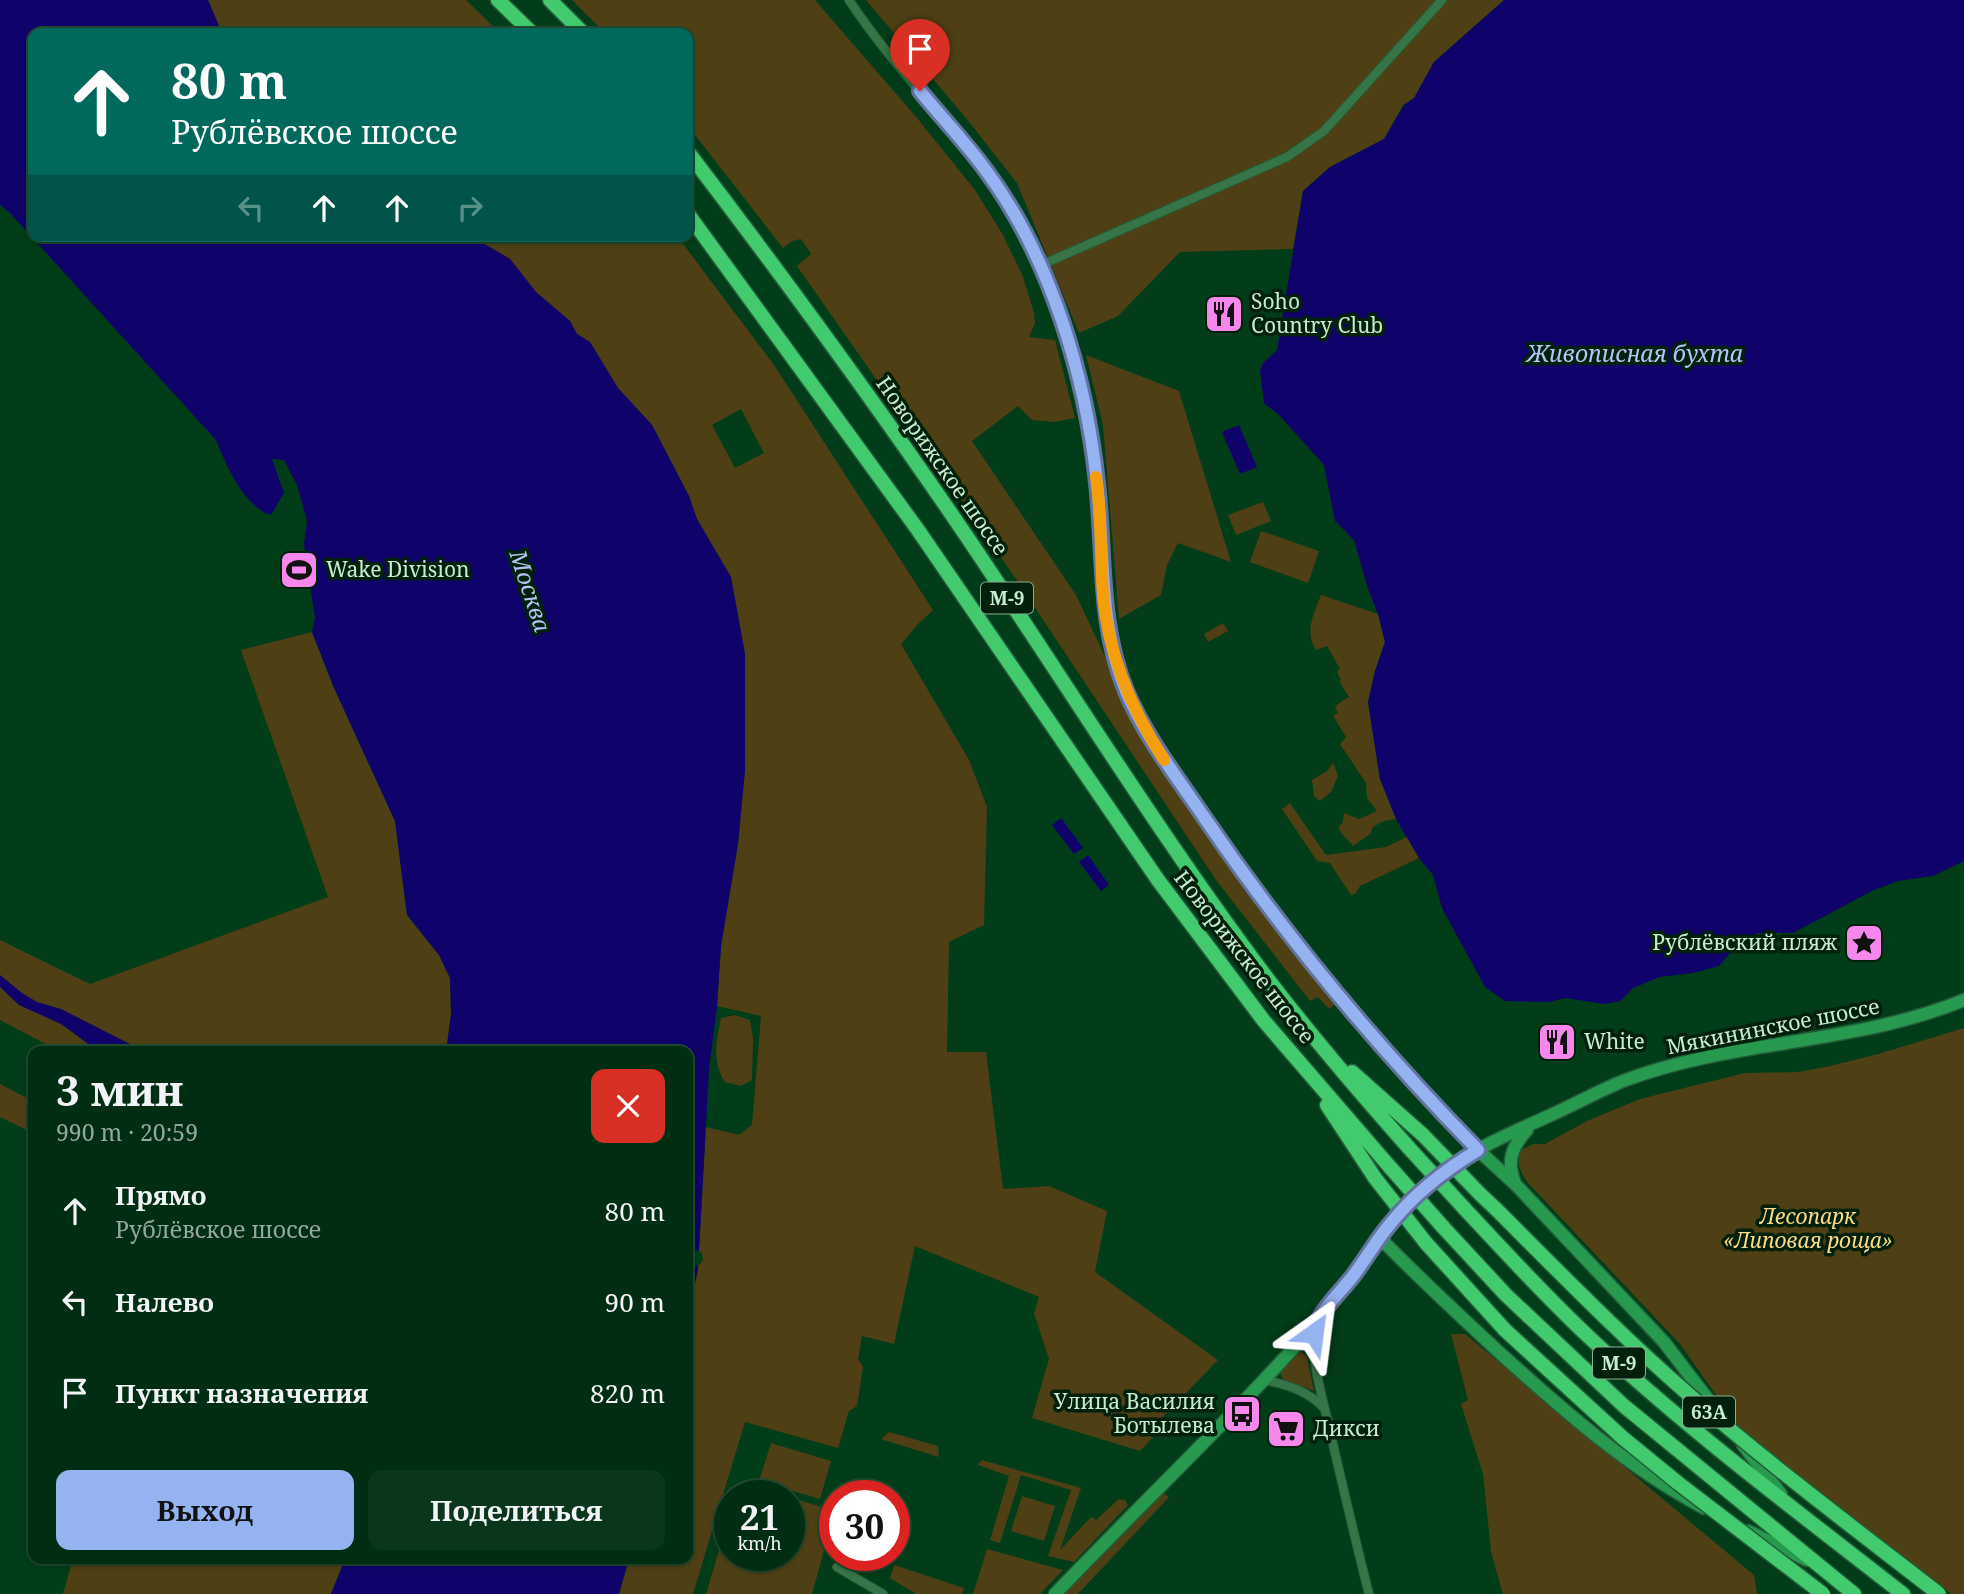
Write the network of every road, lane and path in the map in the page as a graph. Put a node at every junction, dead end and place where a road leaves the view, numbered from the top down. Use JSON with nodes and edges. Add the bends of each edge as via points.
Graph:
{"nodes":[{"id":1,"x":498,"y":0,"type":"edge"},
{"id":2,"x":550,"y":0,"type":"edge"},
{"id":3,"x":849,"y":0,"type":"edge"},
{"id":4,"x":1442,"y":0,"type":"edge"},
{"id":5,"x":527,"y":28,"type":"edge"},
{"id":6,"x":578,"y":28,"type":"edge"},
{"id":7,"x":693,"y":159,"type":"edge"},
{"id":8,"x":693,"y":221,"type":"edge"},
{"id":9,"x":1039,"y":266,"type":"junction"},
{"id":10,"x":1964,"y":1000,"type":"edge"},
{"id":11,"x":1322,"y":1046,"type":"junction"},
{"id":12,"x":1301,"y":1065,"type":"junction"},
{"id":13,"x":1535,"y":1122,"type":"junction"},
{"id":14,"x":1478,"y":1150,"type":"junction"},
{"id":15,"x":1516,"y":1185,"type":"junction"},
{"id":16,"x":1380,"y":1238,"type":"junction"},
{"id":17,"x":1318,"y":1320,"type":"junction"},
{"id":18,"x":1295,"y":1346,"type":"junction"},
{"id":19,"x":1315,"y":1360,"type":"junction"},
{"id":20,"x":1263,"y":1380,"type":"junction"},
{"id":21,"x":1325,"y":1409,"type":"junction"},
{"id":22,"x":1787,"y":1503,"type":"junction"},
{"id":23,"x":1815,"y":1563,"type":"junction"},
{"id":24,"x":843,"y":1571,"type":"edge"},
{"id":25,"x":883,"y":1594,"type":"edge"},
{"id":26,"x":1055,"y":1594,"type":"edge"},
{"id":27,"x":1369,"y":1594,"type":"edge"},
{"id":28,"x":1823,"y":1594,"type":"edge"},
{"id":29,"x":1854,"y":1594,"type":"edge"},
{"id":30,"x":1903,"y":1594,"type":"edge"},
{"id":31,"x":1939,"y":1594,"type":"edge"}],
"edges":[{"from":1,"to":5,"type":"highway"},
{"from":2,"to":6,"type":"highway"},
{"from":3,"to":9,"type":"street","via":[[987,172],[1017,219]]},
{"from":4,"to":9,"type":"street","via":[[1324,131],[1287,157]]},
{"from":7,"to":11,"type":"highway","name":"Новорижское шоссе","number":"М-9","via":[[933,489],[1188,866]]},
{"from":8,"to":12,"type":"highway","name":"Новорижское шоссе","number":"М-9","via":[[911,519],[1158,880]]},
{"from":9,"to":14,"type":"street","via":[[1075,361],[1087,414],[1098,486],[1105,611],[1131,701],[1162,756],[1287,933],[1353,1015]]},
{"from":10,"to":13,"type":"street","name":"Мякининское шоссе","via":[[1861,1031],[1666,1067]]},
{"from":11,"to":22,"type":"highway","name":"Новорижское шоссе","number":"М-9","bridge":true,"via":[[1464,1208],[1590,1338]]},
{"from":11,"to":31,"type":"highway","number":"63A","bridge":true,"via":[[1423,1135],[1700,1404]]},
{"from":12,"to":23,"type":"highway","name":"Новорижское шоссе","number":"М-9","bridge":true,"via":[[1443,1227],[1577,1364]]},
{"from":12,"to":28,"type":"highway","bridge":true,"via":[[1375,1178],[1505,1331],[1632,1446]]},
{"from":13,"to":14,"type":"street","name":"Мякининское шоссе"},
{"from":13,"to":15,"type":"street","via":[[1519,1139],[1511,1157]]},
{"from":14,"to":15,"type":"street"},
{"from":14,"to":16,"type":"street","name":"Мякининское шоссе","via":[[1419,1193]]},
{"from":15,"to":22,"type":"street","via":[[1664,1342]]},
{"from":16,"to":17,"type":"street","name":"Мякининское шоссе"},
{"from":16,"to":23,"type":"street","via":[[1552,1401],[1641,1472],[1736,1526]]},
{"from":17,"to":18,"type":"street","name":"Мякининское шоссе"},
{"from":17,"to":19,"type":"street"},
{"from":18,"to":19,"type":"street","via":[[1308,1350]]},
{"from":18,"to":20,"type":"street","name":"Мякининское шоссе"},
{"from":19,"to":21,"type":"street"},
{"from":20,"to":21,"type":"street","via":[[1292,1387]]},
{"from":20,"to":26,"type":"street","name":"Мякининское шоссе"},
{"from":21,"to":27,"type":"street"},
{"from":22,"to":30,"type":"highway","name":"Новорижское шоссе","number":"М-9"},
{"from":23,"to":29,"type":"highway","name":"Новорижское шоссе","number":"М-9"},
{"from":24,"to":25,"type":"street"}]}
